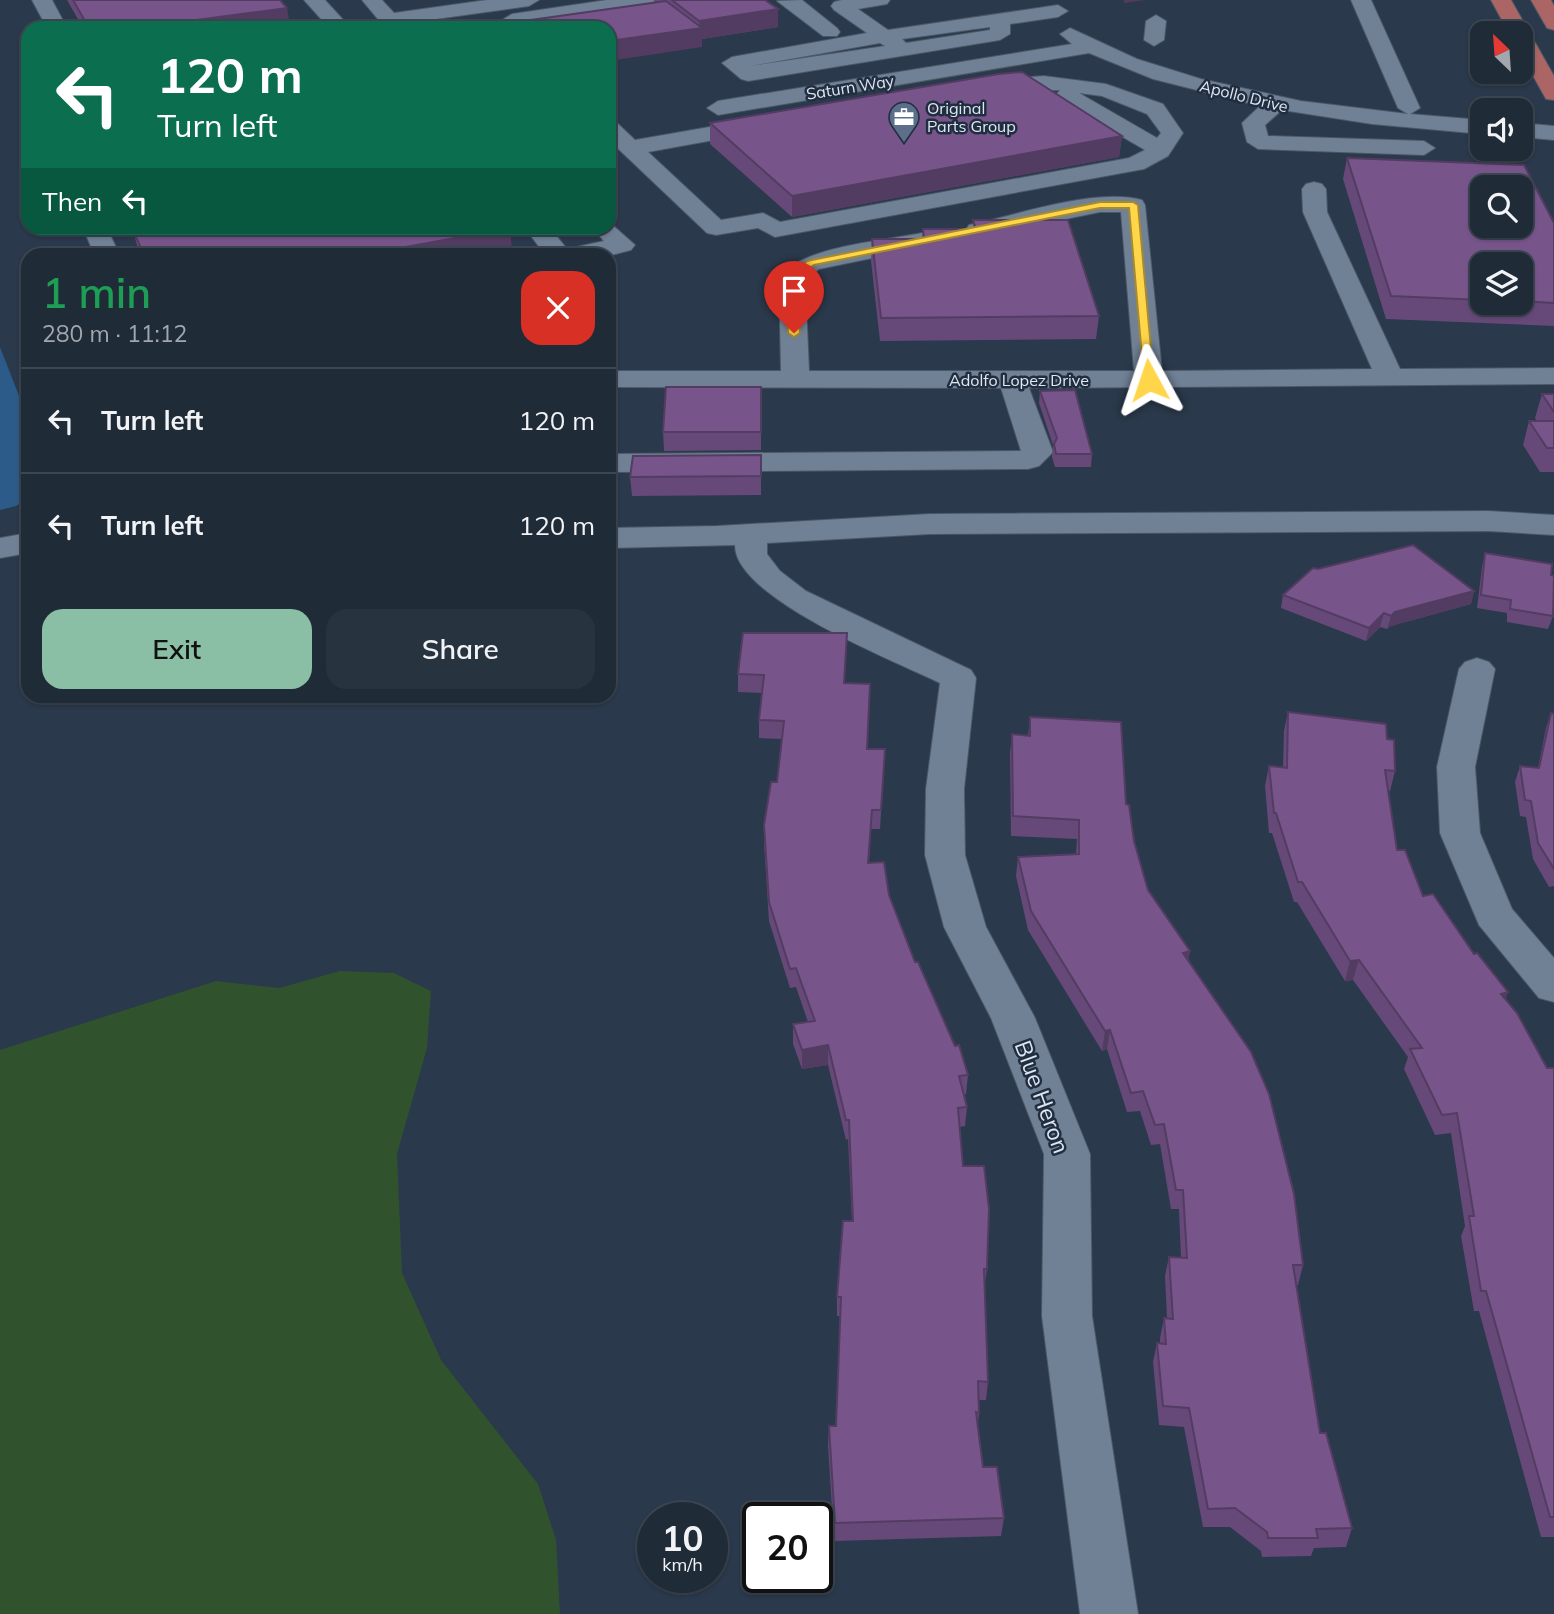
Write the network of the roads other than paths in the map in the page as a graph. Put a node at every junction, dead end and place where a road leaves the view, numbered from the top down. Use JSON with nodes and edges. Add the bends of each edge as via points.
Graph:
{"nodes":[{"id":1,"x":42,"y":0,"type":"edge"},
{"id":2,"x":314,"y":0,"type":"edge"},
{"id":3,"x":404,"y":0,"type":"edge"},
{"id":4,"x":529,"y":0,"type":"edge"},
{"id":5,"x":792,"y":0,"type":"edge"},
{"id":6,"x":880,"y":0,"type":"edge"},
{"id":7,"x":1361,"y":0,"type":"edge"},
{"id":8,"x":1501,"y":0,"type":"edge"},
{"id":9,"x":1541,"y":0,"type":"edge"},
{"id":10,"x":631,"y":1,"type":"edge"},
{"id":11,"x":373,"y":2,"type":"edge"},
{"id":12,"x":491,"y":3,"type":"edge"},
{"id":13,"x":1049,"y":5,"type":"edge"},
{"id":14,"x":1008,"y":18,"type":"junction"},
{"id":15,"x":512,"y":20,"type":"junction"},
{"id":16,"x":53,"y":21,"type":"edge"},
{"id":17,"x":334,"y":21,"type":"edge"},
{"id":18,"x":408,"y":21,"type":"edge"},
{"id":19,"x":431,"y":21,"type":"edge"},
{"id":20,"x":505,"y":21,"type":"edge"},
{"id":21,"x":863,"y":21,"type":"junction"},
{"id":22,"x":1512,"y":21,"type":"edge"},
{"id":23,"x":1554,"y":24,"type":"edge"},
{"id":24,"x":830,"y":32,"type":"dead end"},
{"id":25,"x":886,"y":37,"type":"junction"},
{"id":26,"x":1091,"y":47,"type":"junction"},
{"id":27,"x":903,"y":50,"type":"junction"},
{"id":28,"x":1533,"y":58,"type":"edge"},
{"id":29,"x":1044,"y":82,"type":"junction"},
{"id":30,"x":1554,"y":94,"type":"edge"},
{"id":31,"x":915,"y":99,"type":"edge"},
{"id":32,"x":1276,"y":104,"type":"junction"},
{"id":33,"x":1409,"y":108,"type":"dead end"},
{"id":34,"x":692,"y":113,"type":"dead end"},
{"id":35,"x":636,"y":122,"type":"dead end"},
{"id":36,"x":779,"y":122,"type":"edge"},
{"id":37,"x":616,"y":126,"type":"edge"},
{"id":38,"x":1470,"y":126,"type":"edge"},
{"id":39,"x":1533,"y":131,"type":"edge"},
{"id":40,"x":1554,"y":133,"type":"edge"},
{"id":41,"x":616,"y":134,"type":"edge"},
{"id":42,"x":630,"y":148,"type":"junction"},
{"id":43,"x":1440,"y":149,"type":"dead end"},
{"id":44,"x":1161,"y":150,"type":"junction"},
{"id":45,"x":1314,"y":189,"type":"dead end"},
{"id":46,"x":612,"y":235,"type":"edge"},
{"id":47,"x":608,"y":248,"type":"edge"},
{"id":48,"x":1554,"y":376,"type":"edge"},
{"id":49,"x":795,"y":378,"type":"junction"},
{"id":50,"x":616,"y":379,"type":"edge"},
{"id":51,"x":1390,"y":379,"type":"junction"},
{"id":52,"x":1012,"y":380,"type":"junction"},
{"id":53,"x":1149,"y":380,"type":"junction"},
{"id":54,"x":616,"y":463,"type":"edge"},
{"id":55,"x":1554,"y":525,"type":"edge"},
{"id":56,"x":751,"y":534,"type":"junction"},
{"id":57,"x":616,"y":538,"type":"edge"},
{"id":58,"x":21,"y":544,"type":"edge"},
{"id":59,"x":0,"y":548,"type":"edge"},
{"id":60,"x":1477,"y":669,"type":"dead end"},
{"id":61,"x":1554,"y":987,"type":"edge"},
{"id":62,"x":1109,"y":1614,"type":"edge"}],
"edges":[{"from":1,"to":16,"type":"street"},
{"from":2,"to":17,"type":"street"},
{"from":3,"to":11,"type":"street"},
{"from":4,"to":12,"type":"street"},
{"from":5,"to":24,"type":"street","via":[[788,1]]},
{"from":6,"to":21,"type":"street","via":[[841,6]]},
{"from":7,"to":33,"type":"street"},
{"from":8,"to":22,"type":"main road"},
{"from":9,"to":23,"type":"main road"},
{"from":10,"to":15,"type":"street"},
{"from":11,"to":18,"type":"street","via":[[389,20]]},
{"from":12,"to":15,"type":"street"},
{"from":12,"to":19,"type":"street"},
{"from":13,"to":14,"type":"street"},
{"from":13,"to":26,"type":"street","name":"Apollo Drive","via":[[1071,18],[1066,28],[1070,34]]},
{"from":14,"to":21,"type":"street","via":[[990,1]]},
{"from":14,"to":25,"type":"street"},
{"from":14,"to":27,"type":"street","via":[[1000,34]]},
{"from":15,"to":20,"type":"street"},
{"from":21,"to":25,"type":"street"},
{"from":25,"to":27,"type":"street"},
{"from":25,"to":27,"type":"street","via":[[732,63],[748,75]]},
{"from":26,"to":32,"type":"street","name":"Apollo Drive","via":[[1143,70]]},
{"from":26,"to":34,"type":"street","name":"Saturn Way"},
{"from":28,"to":30,"type":"main road"},
{"from":29,"to":31,"type":"street"},
{"from":29,"to":44,"type":"street"},
{"from":29,"to":44,"type":"street","via":[[1106,90],[1156,109],[1171,133]]},
{"from":32,"to":38,"type":"street","name":"Apollo Drive","via":[[1382,120]]},
{"from":32,"to":43,"type":"street","via":[[1253,123],[1258,142]]},
{"from":35,"to":37,"type":"street"},
{"from":36,"to":42,"type":"street"},
{"from":39,"to":40,"type":"street"},
{"from":41,"to":42,"type":"street"},
{"from":42,"to":44,"type":"street","via":[[716,228],[763,220],[775,230],[1136,164]]},
{"from":45,"to":51,"type":"street","via":[[1315,212]]},
{"from":46,"to":47,"type":"street","via":[[622,245]]},
{"from":48,"to":51,"type":"street","name":"Adolfo Lopez Drive"},
{"from":49,"to":50,"type":"street","name":"Adolfo Lopez Drive"},
{"from":49,"to":52,"type":"street","name":"Adolfo Lopez Drive"},
{"from":49,"to":53,"type":"street","via":[[792,278],[811,263],[1100,205],[1133,205]]},
{"from":51,"to":53,"type":"street","name":"Adolfo Lopez Drive"},
{"from":52,"to":53,"type":"street","name":"Adolfo Lopez Drive"},
{"from":52,"to":54,"type":"street","via":[[1038,452],[1028,460]]},
{"from":55,"to":56,"type":"street","via":[[1488,520],[944,524]]},
{"from":56,"to":57,"type":"street"},
{"from":56,"to":62,"type":"street","name":"Blue Heron","via":[[751,554],[768,579],[794,598],[958,678],[945,789],[945,855],[965,928],[1013,1018],[1066,1154],[1067,1317]]},
{"from":58,"to":59,"type":"street"},
{"from":60,"to":61,"type":"street","via":[[1456,767],[1460,833],[1494,915]]}]}
